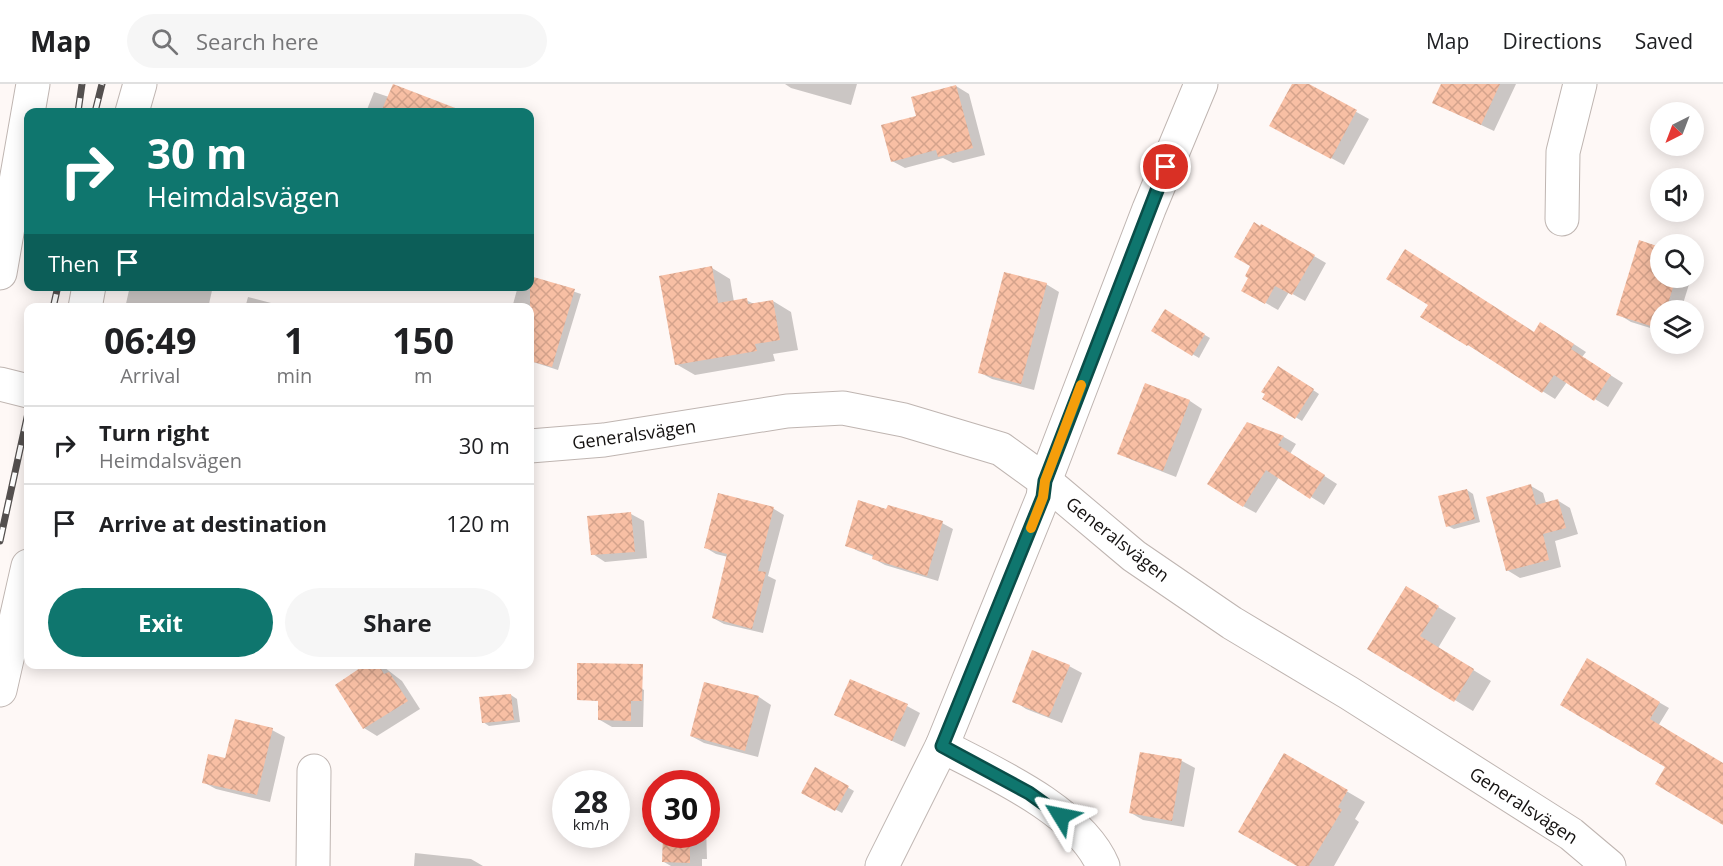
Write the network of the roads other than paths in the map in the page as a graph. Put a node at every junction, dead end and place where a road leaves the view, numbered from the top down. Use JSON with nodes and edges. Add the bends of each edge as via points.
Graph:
{"nodes":[{"id":1,"x":33,"y":84,"type":"edge"},
{"id":2,"x":140,"y":84,"type":"edge"},
{"id":3,"x":1202,"y":84,"type":"edge"},
{"id":4,"x":1580,"y":84,"type":"edge"},
{"id":5,"x":29,"y":108,"type":"edge"},
{"id":6,"x":133,"y":108,"type":"edge"},
{"id":7,"x":24,"y":136,"type":"edge"},
{"id":8,"x":1562,"y":219,"type":"dead end"},
{"id":9,"x":0,"y":273,"type":"edge"},
{"id":10,"x":0,"y":384,"type":"edge"},
{"id":11,"x":24,"y":390,"type":"edge"},
{"id":12,"x":534,"y":446,"type":"edge"},
{"id":13,"x":1045,"y":481,"type":"junction"},
{"id":14,"x":24,"y":584,"type":"edge"},
{"id":15,"x":0,"y":690,"type":"edge"},
{"id":16,"x":942,"y":746,"type":"junction"},
{"id":17,"x":314,"y":771,"type":"dead end"},
{"id":18,"x":313,"y":866,"type":"edge"},
{"id":19,"x":882,"y":866,"type":"edge"},
{"id":20,"x":1103,"y":866,"type":"edge"},
{"id":21,"x":1609,"y":866,"type":"edge"}],
"edges":[{"from":1,"to":5,"type":"street"},
{"from":2,"to":6,"type":"street"},
{"from":3,"to":13,"type":"street","via":[[1149,209]]},
{"from":4,"to":8,"type":"street","via":[[1563,152]]},
{"from":7,"to":9,"type":"street"},
{"from":10,"to":11,"type":"street"},
{"from":12,"to":13,"type":"street","name":"Generalsvägen","via":[[604,440],[787,411],[843,408],[904,420],[1001,449]]},
{"from":13,"to":16,"type":"street","via":[[1043,497]]},
{"from":13,"to":21,"type":"street","name":"Generalsvägen","via":[[1134,556],[1232,623],[1571,834]]},
{"from":14,"to":15,"type":"street"},
{"from":16,"to":19,"type":"street"},
{"from":16,"to":20,"type":"street","via":[[1029,793],[1077,827]]},
{"from":17,"to":18,"type":"street"}]}
